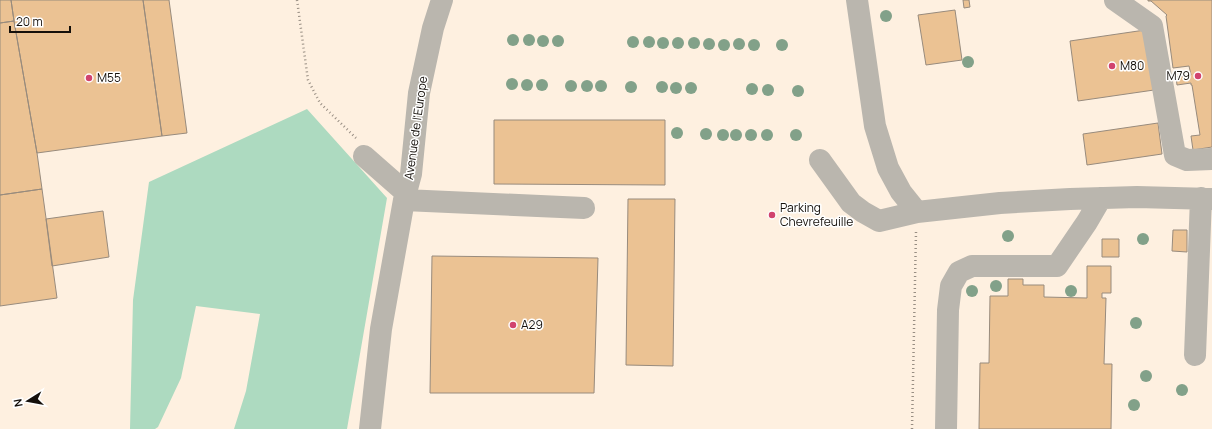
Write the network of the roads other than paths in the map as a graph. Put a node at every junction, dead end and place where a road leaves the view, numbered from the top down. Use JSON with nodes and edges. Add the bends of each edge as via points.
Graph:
{"nodes":[{"id":1,"x":442,"y":0,"type":"edge"},
{"id":2,"x":857,"y":0,"type":"edge"},
{"id":3,"x":1115,"y":0,"type":"edge"},
{"id":4,"x":362,"y":148,"type":"road end"},
{"id":5,"x":1212,"y":159,"type":"edge"},
{"id":6,"x":820,"y":160,"type":"dead end"},
{"id":7,"x":404,"y":196,"type":"junction"},
{"id":8,"x":1070,"y":198,"type":"junction"},
{"id":9,"x":1101,"y":198,"type":"junction"},
{"id":10,"x":1206,"y":198,"type":"edge"},
{"id":11,"x":997,"y":204,"type":"junction"},
{"id":12,"x":584,"y":208,"type":"dead end"},
{"id":13,"x":940,"y":210,"type":"junction"},
{"id":14,"x":917,"y":212,"type":"junction"},
{"id":15,"x":381,"y":329,"type":"junction"},
{"id":16,"x":1195,"y":355,"type":"dead end"},
{"id":17,"x":361,"y":429,"type":"edge"},
{"id":18,"x":370,"y":429,"type":"edge"},
{"id":19,"x":946,"y":429,"type":"edge"}],
"edges":[{"from":1,"to":7,"type":"street","name":"Avenue de l'Europe","via":[[419,93],[411,174]]},
{"from":2,"to":14,"type":"street","via":[[875,126],[888,168],[901,192]]},
{"from":3,"to":5,"type":"street","via":[[1152,26],[1175,155],[1187,160]]},
{"from":4,"to":7,"type":"street"},
{"from":6,"to":14,"type":"street","via":[[850,203],[868,216],[879,221]]},
{"from":7,"to":12,"type":"street"},
{"from":7,"to":15,"type":"street","name":"Avenue de l'Europe"},
{"from":8,"to":9,"type":"street"},
{"from":8,"to":11,"type":"street"},
{"from":8,"to":11,"type":"street"},
{"from":9,"to":10,"type":"street"},
{"from":9,"to":19,"type":"street","via":[[1056,266],[972,266],[959,272],[951,286],[948,310]]},
{"from":10,"to":16,"type":"street"},
{"from":11,"to":13,"type":"street"},
{"from":11,"to":13,"type":"street"},
{"from":13,"to":14,"type":"street"},
{"from":15,"to":17,"type":"street","via":[[368,378]]},
{"from":15,"to":18,"type":"street"}]}
